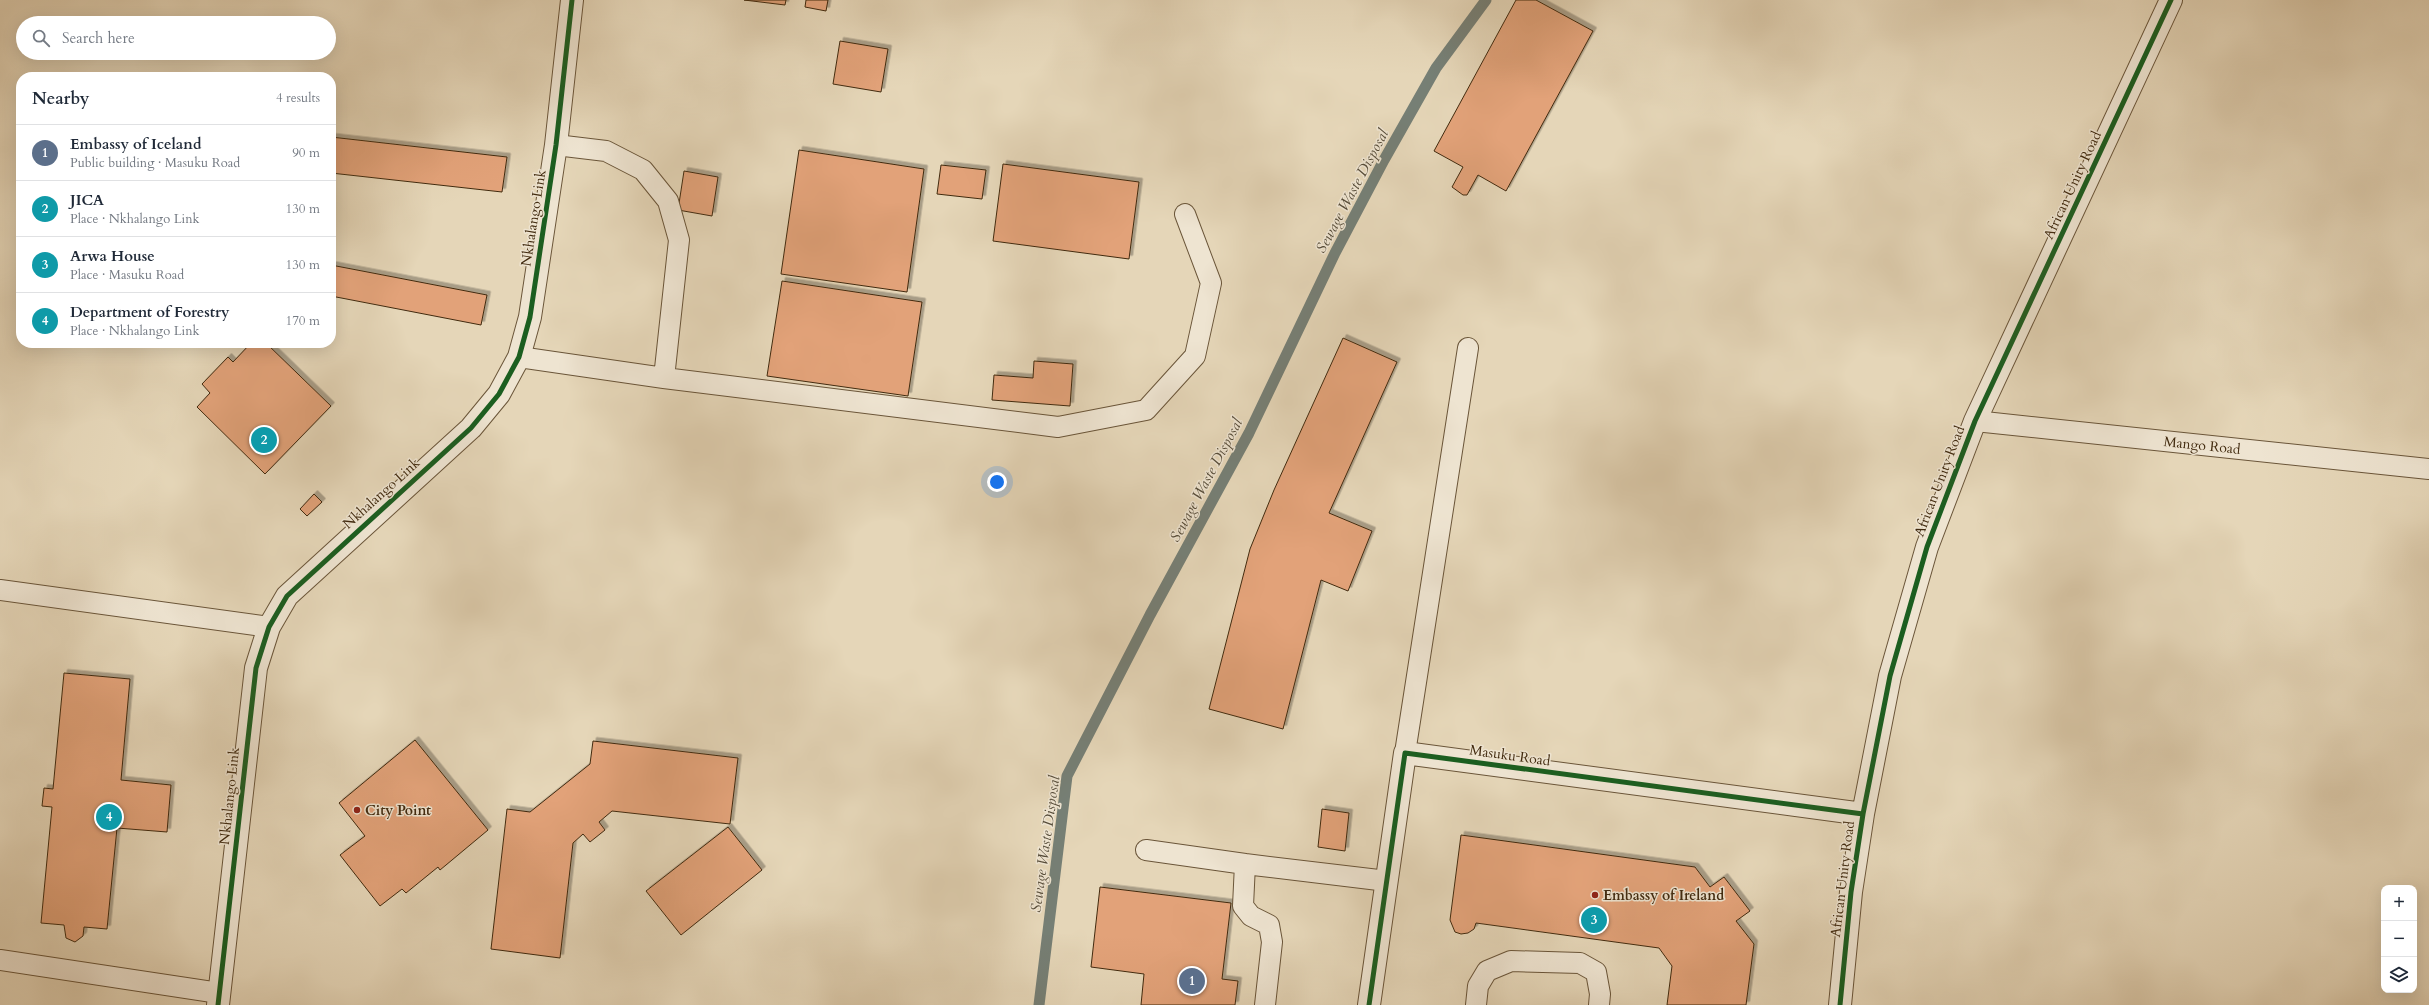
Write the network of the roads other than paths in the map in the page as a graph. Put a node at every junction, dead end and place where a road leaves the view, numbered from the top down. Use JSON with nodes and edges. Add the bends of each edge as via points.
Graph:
{"nodes":[{"id":1,"x":572,"y":0,"type":"edge"},
{"id":2,"x":2171,"y":0,"type":"edge"},
{"id":3,"x":556,"y":145,"type":"junction"},
{"id":4,"x":1185,"y":214,"type":"dead end"},
{"id":5,"x":1468,"y":348,"type":"dead end"},
{"id":6,"x":519,"y":357,"type":"junction"},
{"id":7,"x":664,"y":378,"type":"junction"},
{"id":8,"x":1975,"y":421,"type":"junction"},
{"id":9,"x":2429,"y":469,"type":"edge"},
{"id":10,"x":0,"y":590,"type":"edge"},
{"id":11,"x":269,"y":627,"type":"junction"},
{"id":12,"x":1405,"y":753,"type":"junction"},
{"id":13,"x":1863,"y":814,"type":"junction"},
{"id":14,"x":1146,"y":850,"type":"dead end"},
{"id":15,"x":1245,"y":864,"type":"junction"},
{"id":16,"x":1387,"y":881,"type":"junction"},
{"id":17,"x":0,"y":960,"type":"edge"},
{"id":18,"x":218,"y":999,"type":"edge"},
{"id":19,"x":1265,"y":1005,"type":"edge"},
{"id":20,"x":1368,"y":1005,"type":"edge"},
{"id":21,"x":1476,"y":1005,"type":"edge"},
{"id":22,"x":1599,"y":1005,"type":"edge"},
{"id":23,"x":1840,"y":1005,"type":"edge"}],
"edges":[{"from":1,"to":3,"type":"street","name":"Nkhalango Link"},
{"from":2,"to":8,"type":"street","name":"African Unity Road"},
{"from":3,"to":6,"type":"street","name":"Nkhalango Link","via":[[530,317]]},
{"from":3,"to":7,"type":"lane","via":[[606,151],[643,170],[668,200],[679,240]]},
{"from":4,"to":7,"type":"lane","via":[[1211,283],[1195,356],[1146,410],[1058,427]]},
{"from":5,"to":12,"type":"lane"},
{"from":6,"to":7,"type":"lane"},
{"from":6,"to":11,"type":"street","name":"Nkhalango Link","via":[[499,394],[471,428],[287,596]]},
{"from":8,"to":9,"type":"lane","name":"Mango Road"},
{"from":8,"to":13,"type":"street","name":"African Unity Road","via":[[1927,547],[1890,676]]},
{"from":10,"to":11,"type":"lane"},
{"from":11,"to":18,"type":"street","name":"Nkhalango Link","via":[[256,668]]},
{"from":12,"to":13,"type":"street","name":"Masuku Road"},
{"from":12,"to":16,"type":"street"},
{"from":13,"to":23,"type":"street","name":"African Unity Road","via":[[1851,892]]},
{"from":14,"to":15,"type":"lane"},
{"from":15,"to":16,"type":"lane"},
{"from":15,"to":19,"type":"lane","via":[[1243,906],[1251,916],[1269,925],[1272,942]]},
{"from":16,"to":20,"type":"street"},
{"from":17,"to":18,"type":"lane"},
{"from":21,"to":22,"type":"lane","via":[[1478,986],[1487,971],[1511,961],[1580,963],[1596,972]]}]}
